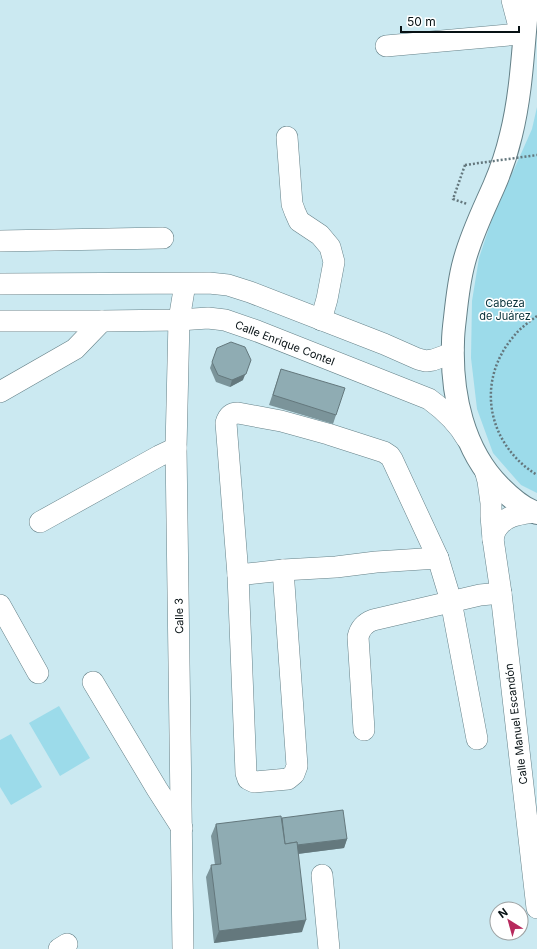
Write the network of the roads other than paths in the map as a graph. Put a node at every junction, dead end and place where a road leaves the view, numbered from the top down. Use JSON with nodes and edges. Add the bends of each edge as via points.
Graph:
{"nodes":[{"id":1,"x":512,"y":0,"type":"edge"},
{"id":2,"x":528,"y":0,"type":"edge"},
{"id":3,"x":522,"y":39,"type":"junction"},
{"id":4,"x":386,"y":46,"type":"dead end"},
{"id":5,"x":287,"y":137,"type":"dead end"},
{"id":6,"x":163,"y":238,"type":"dead end"},
{"id":7,"x":0,"y":241,"type":"edge"},
{"id":8,"x":0,"y":284,"type":"edge"},
{"id":9,"x":185,"y":284,"type":"junction"},
{"id":10,"x":179,"y":320,"type":"junction"},
{"id":11,"x":321,"y":320,"type":"junction"},
{"id":12,"x":0,"y":321,"type":"edge"},
{"id":13,"x":102,"y":321,"type":"junction"},
{"id":14,"x":453,"y":350,"type":"junction"},
{"id":15,"x":0,"y":392,"type":"edge"},
{"id":16,"x":471,"y":445,"type":"junction"},
{"id":17,"x":176,"y":448,"type":"junction"},
{"id":18,"x":485,"y":470,"type":"junction"},
{"id":19,"x":535,"y":513,"type":"edge"},
{"id":20,"x":40,"y":522,"type":"dead end"},
{"id":21,"x":493,"y":539,"type":"junction"},
{"id":22,"x":438,"y":558,"type":"junction"},
{"id":23,"x":283,"y":570,"type":"junction"},
{"id":24,"x":238,"y":575,"type":"junction"},
{"id":25,"x":501,"y":593,"type":"junction"},
{"id":26,"x":451,"y":601,"type":"junction"},
{"id":27,"x":0,"y":605,"type":"edge"},
{"id":28,"x":38,"y":673,"type":"dead end"},
{"id":29,"x":93,"y":682,"type":"dead end"},
{"id":30,"x":364,"y":730,"type":"dead end"},
{"id":31,"x":477,"y":739,"type":"dead end"},
{"id":32,"x":182,"y":828,"type":"junction"},
{"id":33,"x":322,"y":875,"type":"dead end"},
{"id":34,"x":537,"y":908,"type":"edge"},
{"id":35,"x":184,"y":949,"type":"edge"},
{"id":36,"x":329,"y":949,"type":"edge"}],
"edges":[{"from":1,"to":3,"type":"street"},
{"from":2,"to":3,"type":"main road"},
{"from":3,"to":4,"type":"street"},
{"from":3,"to":14,"type":"main road","via":[[519,90],[511,135],[504,160],[464,262],[457,299]]},
{"from":5,"to":11,"type":"street","via":[[292,204],[295,212],[299,221],[320,236],[330,247],[334,262]]},
{"from":6,"to":7,"type":"street"},
{"from":8,"to":9,"type":"street"},
{"from":9,"to":10,"type":"street","name":"Calle 3"},
{"from":9,"to":11,"type":"street","via":[[228,285]]},
{"from":10,"to":13,"type":"street","name":"Calle Enrique Contel"},
{"from":10,"to":16,"type":"street","name":"Calle Enrique Contel","via":[[225,320],[429,399],[447,413]]},
{"from":10,"to":17,"type":"street","name":"Calle 3"},
{"from":11,"to":14,"type":"street","via":[[426,361],[440,358]]},
{"from":12,"to":13,"type":"street","name":"Calle Enrique Contel"},
{"from":13,"to":15,"type":"street","via":[[75,349]]},
{"from":14,"to":16,"type":"main road","via":[[455,389]]},
{"from":16,"to":18,"type":"main road"},
{"from":17,"to":20,"type":"street"},
{"from":17,"to":32,"type":"street","name":"Calle 3"},
{"from":18,"to":19,"type":"main road","via":[[506,493]]},
{"from":18,"to":21,"type":"street","name":"Calle Manuel Escandón","via":[[491,503]]},
{"from":19,"to":21,"type":"street","via":[[507,518],[497,528]]},
{"from":21,"to":25,"type":"street","name":"Calle Manuel Escandón"},
{"from":22,"to":23,"type":"street"},
{"from":22,"to":24,"type":"street","via":[[390,456],[328,434],[234,413],[226,423]]},
{"from":22,"to":26,"type":"street"},
{"from":23,"to":24,"type":"street"},
{"from":23,"to":24,"type":"street","via":[[297,766],[294,774],[288,779],[254,782],[246,776]]},
{"from":25,"to":26,"type":"street"},
{"from":25,"to":34,"type":"street","name":"Calle Manuel Escandón"},
{"from":26,"to":30,"type":"street","via":[[374,620],[362,626],[358,637]]},
{"from":26,"to":31,"type":"street"},
{"from":27,"to":28,"type":"street"},
{"from":29,"to":32,"type":"street"},
{"from":32,"to":35,"type":"street","name":"Calle 3"},
{"from":33,"to":36,"type":"street"}]}
